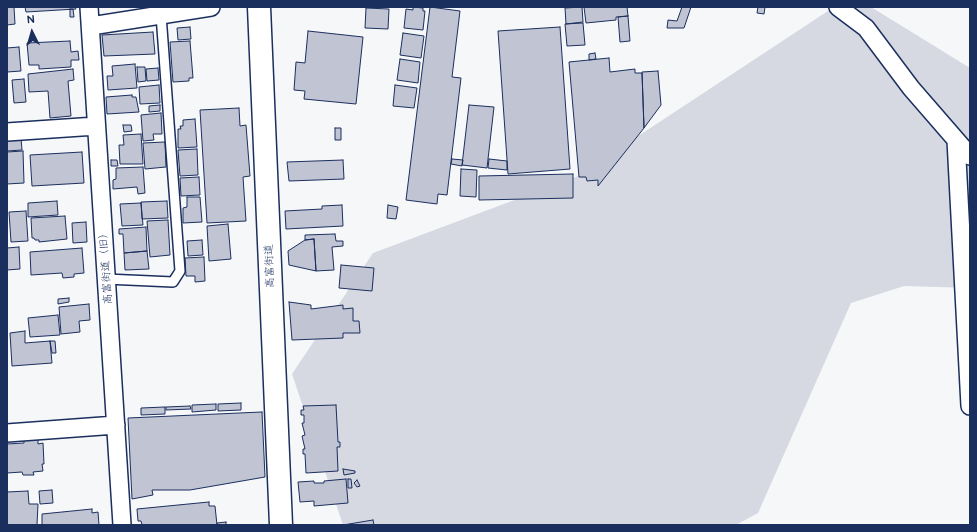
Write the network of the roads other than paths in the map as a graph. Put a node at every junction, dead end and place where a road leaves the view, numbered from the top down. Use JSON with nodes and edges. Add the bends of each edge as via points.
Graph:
{"nodes":[{"id":1,"x":89,"y":7,"type":"edge"},
{"id":2,"x":211,"y":7,"type":"edge"},
{"id":3,"x":259,"y":7,"type":"edge"},
{"id":4,"x":838,"y":7,"type":"edge"},
{"id":5,"x":161,"y":15,"type":"junction"},
{"id":6,"x":91,"y":26,"type":"junction"},
{"id":7,"x":96,"y":126,"type":"junction"},
{"id":8,"x":7,"y":132,"type":"edge"},
{"id":9,"x":956,"y":140,"type":"junction"},
{"id":10,"x":970,"y":156,"type":"edge"},
{"id":11,"x":106,"y":279,"type":"junction"},
{"id":12,"x":970,"y":406,"type":"edge"},
{"id":13,"x":116,"y":425,"type":"junction"},
{"id":14,"x":7,"y":433,"type":"edge"},
{"id":15,"x":122,"y":525,"type":"edge"},
{"id":16,"x":281,"y":525,"type":"edge"}],
"edges":[{"from":1,"to":6,"type":"street","name":"高富街道（旧）"},
{"from":2,"to":5,"type":"street"},
{"from":3,"to":16,"type":"street","name":"高富街道"},
{"from":4,"to":9,"type":"street","via":[[866,28],[911,88]]},
{"from":5,"to":6,"type":"street"},
{"from":5,"to":11,"type":"lane","via":[[180,271],[173,282]]},
{"from":6,"to":7,"type":"street","name":"高富街道（旧）"},
{"from":7,"to":8,"type":"street"},
{"from":7,"to":11,"type":"street","name":"高富街道（旧）"},
{"from":9,"to":10,"type":"street"},
{"from":9,"to":12,"type":"street"},
{"from":11,"to":13,"type":"street","name":"高富街道（旧）"},
{"from":13,"to":14,"type":"street"},
{"from":13,"to":15,"type":"street","name":"高富街道（旧）"}]}
